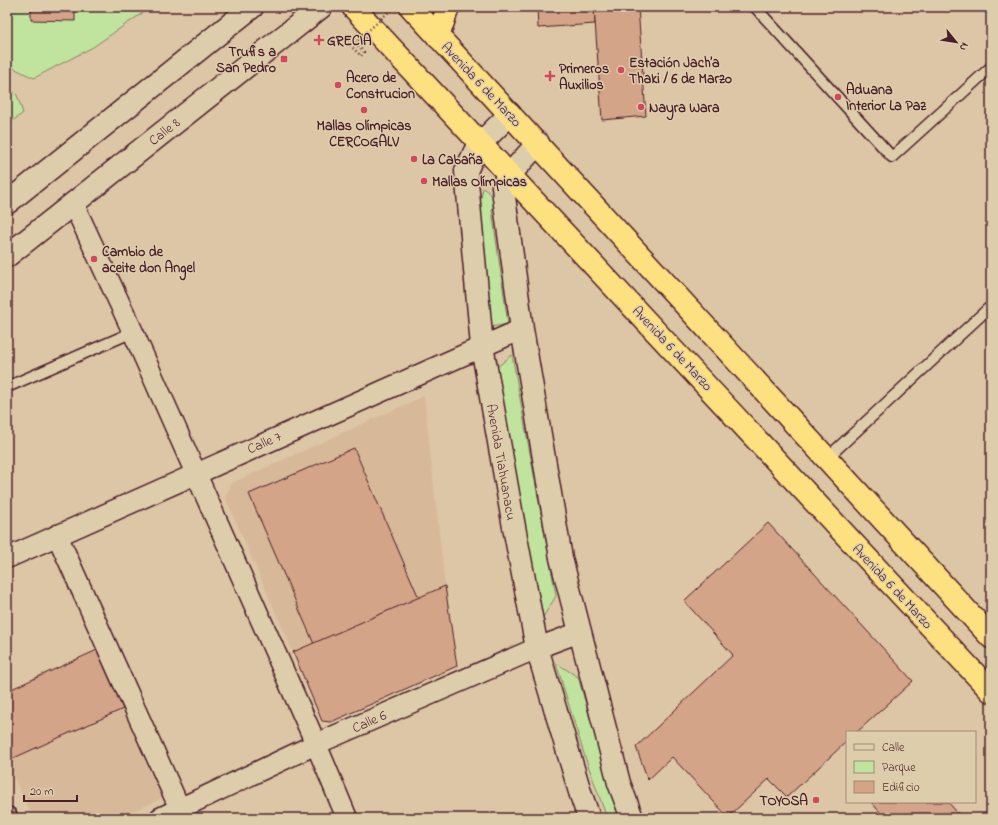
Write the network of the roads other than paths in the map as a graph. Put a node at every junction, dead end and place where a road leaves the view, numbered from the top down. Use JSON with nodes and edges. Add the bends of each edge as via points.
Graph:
{"nodes":[{"id":1,"x":252,"y":7,"type":"edge"},
{"id":2,"x":321,"y":7,"type":"edge"},
{"id":3,"x":353,"y":7,"type":"edge"},
{"id":4,"x":411,"y":7,"type":"edge"},
{"id":5,"x":448,"y":7,"type":"edge"},
{"id":6,"x":755,"y":7,"type":"edge"},
{"id":7,"x":438,"y":37,"type":"junction"},
{"id":8,"x":991,"y":67,"type":"edge"},
{"id":9,"x":510,"y":114,"type":"junction"},
{"id":10,"x":481,"y":143,"type":"junction"},
{"id":11,"x":538,"y":143,"type":"junction"},
{"id":12,"x":510,"y":173,"type":"junction"},
{"id":13,"x":7,"y":203,"type":"edge"},
{"id":14,"x":72,"y":203,"type":"junction"},
{"id":15,"x":7,"y":256,"type":"edge"},
{"id":16,"x":991,"y":306,"type":"edge"},
{"id":17,"x":522,"y":329,"type":"junction"},
{"id":18,"x":133,"y":332,"type":"junction"},
{"id":19,"x":482,"y":346,"type":"junction"},
{"id":20,"x":7,"y":387,"type":"edge"},
{"id":21,"x":826,"y":459,"type":"junction"},
{"id":22,"x":196,"y":473,"type":"junction"},
{"id":23,"x":57,"y":535,"type":"junction"},
{"id":24,"x":7,"y":558,"type":"edge"},
{"id":25,"x":580,"y":632,"type":"junction"},
{"id":26,"x":991,"y":637,"type":"edge"},
{"id":27,"x":537,"y":648,"type":"junction"},
{"id":28,"x":991,"y":691,"type":"edge"},
{"id":29,"x":316,"y":744,"type":"junction"},
{"id":30,"x":182,"y":813,"type":"edge"},
{"id":31,"x":160,"y":818,"type":"edge"},
{"id":32,"x":347,"y":818,"type":"edge"},
{"id":33,"x":589,"y":818,"type":"edge"},
{"id":34,"x":632,"y":818,"type":"edge"}],
"edges":[{"from":1,"to":13,"type":"main road"},
{"from":2,"to":14,"type":"main road","name":"Calle 8"},
{"from":3,"to":10,"type":"highway","name":"Avenida 6 de Marzo"},
{"from":4,"to":7,"type":"highway","name":"Avenida 6 de Marzo"},
{"from":5,"to":7,"type":"highway"},
{"from":6,"to":8,"type":"lane","via":[[892,157]]},
{"from":7,"to":9,"type":"highway","name":"Avenida 6 de Marzo"},
{"from":9,"to":10,"type":"main road","name":"Avenida Tiahuanacu"},
{"from":9,"to":11,"type":"highway","name":"Avenida 6 de Marzo"},
{"from":10,"to":12,"type":"highway","name":"Avenida 6 de Marzo"},
{"from":10,"to":19,"type":"main road","name":"Avenida Tiahuanacu","via":[[470,159],[466,171]]},
{"from":11,"to":12,"type":"main road"},
{"from":11,"to":21,"type":"highway","name":"Avenida 6 de Marzo"},
{"from":12,"to":17,"type":"main road","via":[[503,186]]},
{"from":12,"to":28,"type":"highway","name":"Avenida 6 de Marzo"},
{"from":14,"to":15,"type":"main road","name":"Calle 8"},
{"from":14,"to":18,"type":"street"},
{"from":16,"to":21,"type":"lane"},
{"from":17,"to":19,"type":"street","name":"Calle 7"},
{"from":17,"to":25,"type":"main road","via":[[561,558]]},
{"from":18,"to":20,"type":"lane"},
{"from":18,"to":22,"type":"street"},
{"from":19,"to":22,"type":"street","name":"Calle 7"},
{"from":19,"to":27,"type":"main road","name":"Avenida Tiahuanacu"},
{"from":21,"to":26,"type":"highway","name":"Avenida 6 de Marzo"},
{"from":22,"to":23,"type":"street","name":"Calle 7"},
{"from":22,"to":29,"type":"street"},
{"from":23,"to":24,"type":"street","name":"Calle 7"},
{"from":23,"to":30,"type":"street"},
{"from":25,"to":27,"type":"street","name":"Calle 6"},
{"from":25,"to":34,"type":"main road","via":[[619,783]]},
{"from":27,"to":29,"type":"street","name":"Calle 6"},
{"from":27,"to":33,"type":"main road","name":"Avenida Tiahuanacu"},
{"from":29,"to":30,"type":"street","name":"Calle 6"},
{"from":29,"to":32,"type":"street"},
{"from":30,"to":31,"type":"street","name":"Calle 6"}]}
